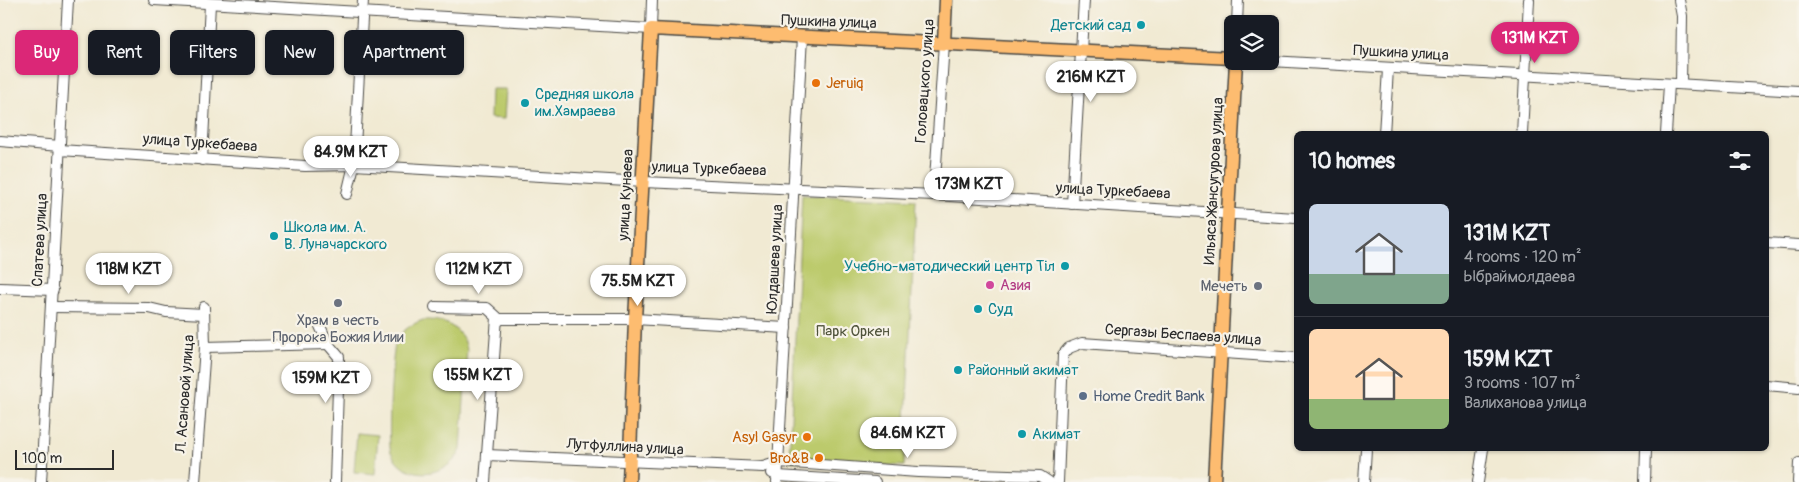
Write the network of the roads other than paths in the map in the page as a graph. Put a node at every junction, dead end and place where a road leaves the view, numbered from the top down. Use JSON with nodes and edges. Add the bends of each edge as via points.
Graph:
{"nodes":[{"id":1,"x":68,"y":0,"type":"edge"},
{"id":2,"x":154,"y":0,"type":"edge"},
{"id":3,"x":363,"y":0,"type":"edge"},
{"id":4,"x":652,"y":0,"type":"edge"},
{"id":5,"x":946,"y":0,"type":"edge"},
{"id":6,"x":1084,"y":0,"type":"edge"},
{"id":7,"x":1238,"y":0,"type":"edge"},
{"id":8,"x":1529,"y":0,"type":"edge"},
{"id":9,"x":1679,"y":0,"type":"edge"},
{"id":10,"x":210,"y":4,"type":"junction"},
{"id":11,"x":362,"y":11,"type":"junction"},
{"id":12,"x":1237,"y":15,"type":"edge"},
{"id":13,"x":651,"y":30,"type":"junction"},
{"id":14,"x":802,"y":37,"type":"junction"},
{"id":15,"x":944,"y":43,"type":"junction"},
{"id":16,"x":1081,"y":50,"type":"junction"},
{"id":17,"x":1224,"y":58,"type":"edge"},
{"id":18,"x":1279,"y":62,"type":"edge"},
{"id":19,"x":1388,"y":69,"type":"junction"},
{"id":20,"x":1236,"y":70,"type":"edge"},
{"id":21,"x":1524,"y":76,"type":"junction"},
{"id":22,"x":1669,"y":84,"type":"junction"},
{"id":23,"x":1681,"y":84,"type":"junction"},
{"id":24,"x":1799,"y":91,"type":"edge"},
{"id":25,"x":1384,"y":131,"type":"edge"},
{"id":26,"x":1522,"y":131,"type":"edge"},
{"id":27,"x":1666,"y":131,"type":"edge"},
{"id":28,"x":0,"y":141,"type":"edge"},
{"id":29,"x":60,"y":148,"type":"junction"},
{"id":30,"x":202,"y":160,"type":"junction"},
{"id":31,"x":354,"y":166,"type":"junction"},
{"id":32,"x":644,"y":182,"type":"junction"},
{"id":33,"x":794,"y":188,"type":"junction"},
{"id":34,"x":347,"y":194,"type":"dead end"},
{"id":35,"x":934,"y":194,"type":"junction"},
{"id":36,"x":1072,"y":204,"type":"junction"},
{"id":37,"x":1228,"y":213,"type":"junction"},
{"id":38,"x":1294,"y":218,"type":"edge"},
{"id":39,"x":1769,"y":243,"type":"edge"},
{"id":40,"x":1799,"y":245,"type":"edge"},
{"id":41,"x":0,"y":288,"type":"edge"},
{"id":42,"x":53,"y":290,"type":"junction"},
{"id":43,"x":52,"y":307,"type":"junction"},
{"id":44,"x":435,"y":307,"type":"dead end"},
{"id":45,"x":635,"y":319,"type":"junction"},
{"id":46,"x":498,"y":320,"type":"junction"},
{"id":47,"x":320,"y":326,"type":"dead end"},
{"id":48,"x":786,"y":328,"type":"junction"},
{"id":49,"x":328,"y":344,"type":"junction"},
{"id":50,"x":205,"y":347,"type":"junction"},
{"id":51,"x":1222,"y":352,"type":"junction"},
{"id":52,"x":1294,"y":358,"type":"edge"},
{"id":53,"x":1769,"y":385,"type":"edge"},
{"id":54,"x":1799,"y":388,"type":"edge"},
{"id":55,"x":1366,"y":451,"type":"edge"},
{"id":56,"x":1483,"y":451,"type":"edge"},
{"id":57,"x":1646,"y":451,"type":"edge"},
{"id":58,"x":487,"y":455,"type":"junction"},
{"id":59,"x":779,"y":462,"type":"junction"},
{"id":60,"x":630,"y":463,"type":"junction"},
{"id":61,"x":1799,"y":464,"type":"edge"},
{"id":62,"x":762,"y":467,"type":"junction"},
{"id":63,"x":917,"y":477,"type":"edge"},
{"id":64,"x":778,"y":479,"type":"edge"},
{"id":65,"x":41,"y":482,"type":"edge"},
{"id":66,"x":195,"y":482,"type":"edge"},
{"id":67,"x":335,"y":482,"type":"edge"},
{"id":68,"x":484,"y":482,"type":"edge"},
{"id":69,"x":630,"y":482,"type":"edge"},
{"id":70,"x":875,"y":482,"type":"edge"},
{"id":71,"x":1049,"y":482,"type":"edge"},
{"id":72,"x":1058,"y":482,"type":"edge"},
{"id":73,"x":1214,"y":482,"type":"edge"},
{"id":74,"x":1364,"y":482,"type":"edge"},
{"id":75,"x":1478,"y":482,"type":"edge"},
{"id":76,"x":1645,"y":482,"type":"edge"},
{"id":77,"x":1798,"y":482,"type":"edge"}],
"edges":[{"from":1,"to":29,"type":"street","name":"Спатева улица"},
{"from":2,"to":10,"type":"street","name":"Пушкина улица"},
{"from":3,"to":11,"type":"street"},
{"from":4,"to":13,"type":"street","name":"улица Кунаева"},
{"from":5,"to":15,"type":"main road","name":"Головацкого улица"},
{"from":6,"to":16,"type":"street"},
{"from":7,"to":12,"type":"street"},
{"from":8,"to":21,"type":"street"},
{"from":9,"to":23,"type":"street","via":[[1682,16]]},
{"from":10,"to":11,"type":"street","name":"Пушкина улица"},
{"from":10,"to":30,"type":"street"},
{"from":11,"to":13,"type":"street","name":"Пушкина улица"},
{"from":11,"to":31,"type":"street"},
{"from":13,"to":14,"type":"main road","name":"Пушкина улица"},
{"from":13,"to":32,"type":"main road","name":"улица Кунаева"},
{"from":14,"to":15,"type":"main road","name":"Пушкина улица"},
{"from":14,"to":33,"type":"street","name":"Юлдашева улица"},
{"from":15,"to":16,"type":"main road","name":"Пушкина улица"},
{"from":15,"to":35,"type":"street","name":"Головацкого улица"},
{"from":16,"to":17,"type":"main road","name":"Пушкина улица"},
{"from":16,"to":36,"type":"street"},
{"from":18,"to":19,"type":"street","name":"Пушкина улица"},
{"from":19,"to":21,"type":"street","name":"Пушкина улица"},
{"from":19,"to":25,"type":"street"},
{"from":20,"to":37,"type":"main road","name":"Ильяса Жансугурова улица"},
{"from":21,"to":22,"type":"street","name":"Пушкина улица"},
{"from":21,"to":26,"type":"street"},
{"from":22,"to":23,"type":"street","name":"Пушкина улица"},
{"from":22,"to":27,"type":"street"},
{"from":23,"to":24,"type":"street","name":"Пушкина улица"},
{"from":28,"to":29,"type":"street","name":"улица Туркебаева"},
{"from":29,"to":30,"type":"street","name":"улица Туркебаева"},
{"from":29,"to":42,"type":"street","name":"Спатева улица"},
{"from":30,"to":31,"type":"street","name":"улица Туркебаева"},
{"from":31,"to":32,"type":"street","name":"улица Туркебаева"},
{"from":31,"to":34,"type":"street"},
{"from":32,"to":33,"type":"street","name":"улица Туркебаева"},
{"from":32,"to":45,"type":"main road","name":"улица Кунаева"},
{"from":33,"to":35,"type":"street","name":"улица Туркебаева"},
{"from":33,"to":48,"type":"street","name":"Юлдашева улица"},
{"from":35,"to":36,"type":"street","name":"улица Туркебаева"},
{"from":36,"to":37,"type":"street","name":"улица Туркебаева"},
{"from":37,"to":38,"type":"street","name":"улица Туркебаева"},
{"from":37,"to":51,"type":"main road","name":"Ильяса Жансугурова улица"},
{"from":39,"to":40,"type":"street"},
{"from":41,"to":42,"type":"street"},
{"from":42,"to":43,"type":"street","name":"Спатева улица"},
{"from":43,"to":50,"type":"street","name":"Л. Асановой улица","via":[[149,308],[166,312],[204,310]]},
{"from":43,"to":65,"type":"street","name":"Спатева улица"},
{"from":44,"to":46,"type":"street","via":[[487,308]]},
{"from":45,"to":46,"type":"street"},
{"from":45,"to":48,"type":"street"},
{"from":45,"to":60,"type":"main road","name":"улица Кунаева"},
{"from":46,"to":58,"type":"street"},
{"from":47,"to":49,"type":"street"},
{"from":48,"to":59,"type":"street","name":"Юлдашева улица"},
{"from":49,"to":50,"type":"street"},
{"from":49,"to":67,"type":"street","via":[[339,357]]},
{"from":50,"to":66,"type":"street","name":"Л. Асановой улица"},
{"from":51,"to":52,"type":"street","name":"Сергазы Беспаева улица"},
{"from":51,"to":72,"type":"street","name":"Сергазы Беспаева улица","via":[[1082,343],[1069,348],[1063,355]]},
{"from":51,"to":73,"type":"main road","name":"Ильяса Жансугурова улица"},
{"from":53,"to":54,"type":"street"},
{"from":55,"to":74,"type":"street"},
{"from":56,"to":75,"type":"street"},
{"from":57,"to":76,"type":"street"},
{"from":58,"to":60,"type":"street","name":"Лутфуллина улица"},
{"from":58,"to":68,"type":"street"},
{"from":59,"to":62,"type":"street","name":"Лутфуллина улица"},
{"from":59,"to":63,"type":"street","name":"Лутфуллина улица"},
{"from":59,"to":64,"type":"street","name":"Юлдашева улица"},
{"from":60,"to":62,"type":"street","name":"Лутфуллина улица"},
{"from":60,"to":69,"type":"main road","name":"улица Кунаева"},
{"from":61,"to":77,"type":"street"},
{"from":62,"to":64,"type":"street","name":"Лутфуллина улица"},
{"from":63,"to":71,"type":"street","name":"Лутфуллина улица","via":[[1040,476]]},
{"from":64,"to":70,"type":"street","name":"Лутфуллина улица"}]}
